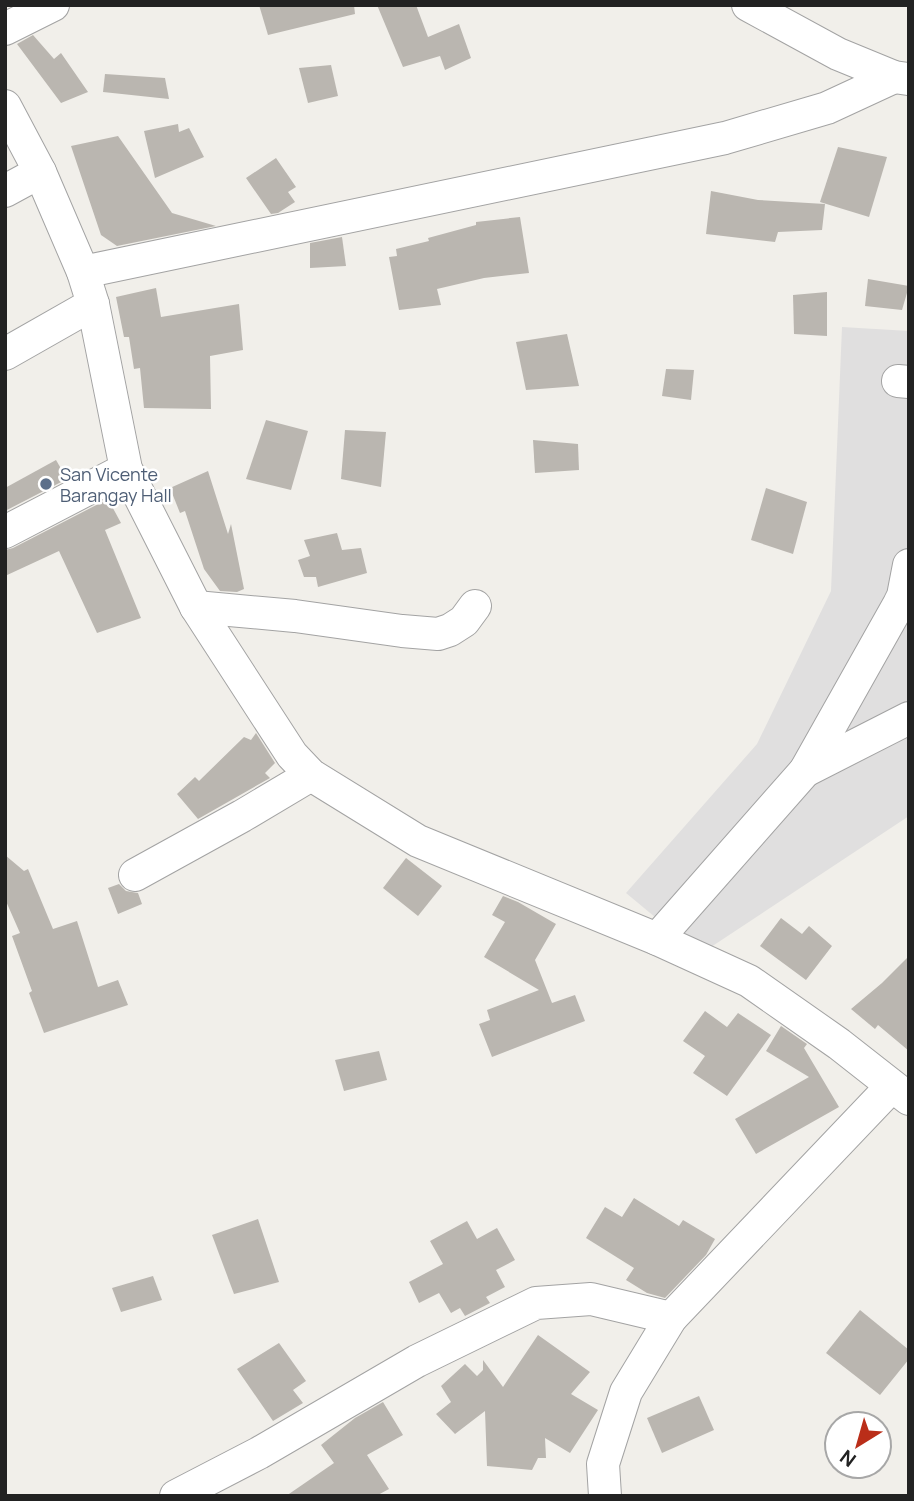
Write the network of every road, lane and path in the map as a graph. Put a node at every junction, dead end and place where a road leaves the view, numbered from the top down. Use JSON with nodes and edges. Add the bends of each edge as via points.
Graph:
{"nodes":[{"id":1,"x":52,"y":5,"type":"edge"},
{"id":2,"x":748,"y":5,"type":"edge"},
{"id":3,"x":5,"y":29,"type":"edge"},
{"id":4,"x":902,"y":78,"type":"edge"},
{"id":5,"x":5,"y":106,"type":"edge"},
{"id":6,"x":40,"y":172,"type":"junction"},
{"id":7,"x":5,"y":191,"type":"edge"},
{"id":8,"x":83,"y":272,"type":"junction"},
{"id":9,"x":93,"y":303,"type":"junction"},
{"id":10,"x":5,"y":354,"type":"edge"},
{"id":11,"x":126,"y":469,"type":"junction"},
{"id":12,"x":5,"y":532,"type":"edge"},
{"id":13,"x":909,"y":565,"type":"edge"},
{"id":14,"x":475,"y":606,"type":"dead end"},
{"id":15,"x":197,"y":607,"type":"junction"},
{"id":16,"x":909,"y":718,"type":"edge"},
{"id":17,"x":805,"y":771,"type":"junction"},
{"id":18,"x":312,"y":775,"type":"junction"},
{"id":19,"x":135,"y":875,"type":"dead end"},
{"id":20,"x":657,"y":939,"type":"junction"},
{"id":21,"x":903,"y":1093,"type":"edge"},
{"id":22,"x":671,"y":1318,"type":"junction"},
{"id":23,"x":176,"y":1496,"type":"edge"},
{"id":24,"x":605,"y":1496,"type":"edge"}],
"edges":[{"from":1,"to":3,"type":"street"},
{"from":2,"to":4,"type":"street","via":[[838,54]]},
{"from":4,"to":8,"type":"street","via":[[827,108],[725,138]]},
{"from":5,"to":6,"type":"street"},
{"from":6,"to":7,"type":"street"},
{"from":6,"to":8,"type":"street"},
{"from":8,"to":9,"type":"street"},
{"from":9,"to":10,"type":"street"},
{"from":9,"to":11,"type":"street"},
{"from":11,"to":12,"type":"street"},
{"from":11,"to":15,"type":"street"},
{"from":13,"to":17,"type":"street","via":[[899,604]]},
{"from":14,"to":15,"type":"street","via":[[464,621],[438,634]]},
{"from":15,"to":18,"type":"street","via":[[292,755]]},
{"from":16,"to":17,"type":"street"},
{"from":17,"to":20,"type":"street"},
{"from":18,"to":19,"type":"street"},
{"from":18,"to":20,"type":"street","via":[[418,841]]},
{"from":20,"to":21,"type":"street","via":[[749,981]]},
{"from":21,"to":22,"type":"street"},
{"from":22,"to":23,"type":"street","via":[[591,1299],[536,1303],[418,1361]]},
{"from":22,"to":24,"type":"street","via":[[626,1392],[603,1464]]}]}
